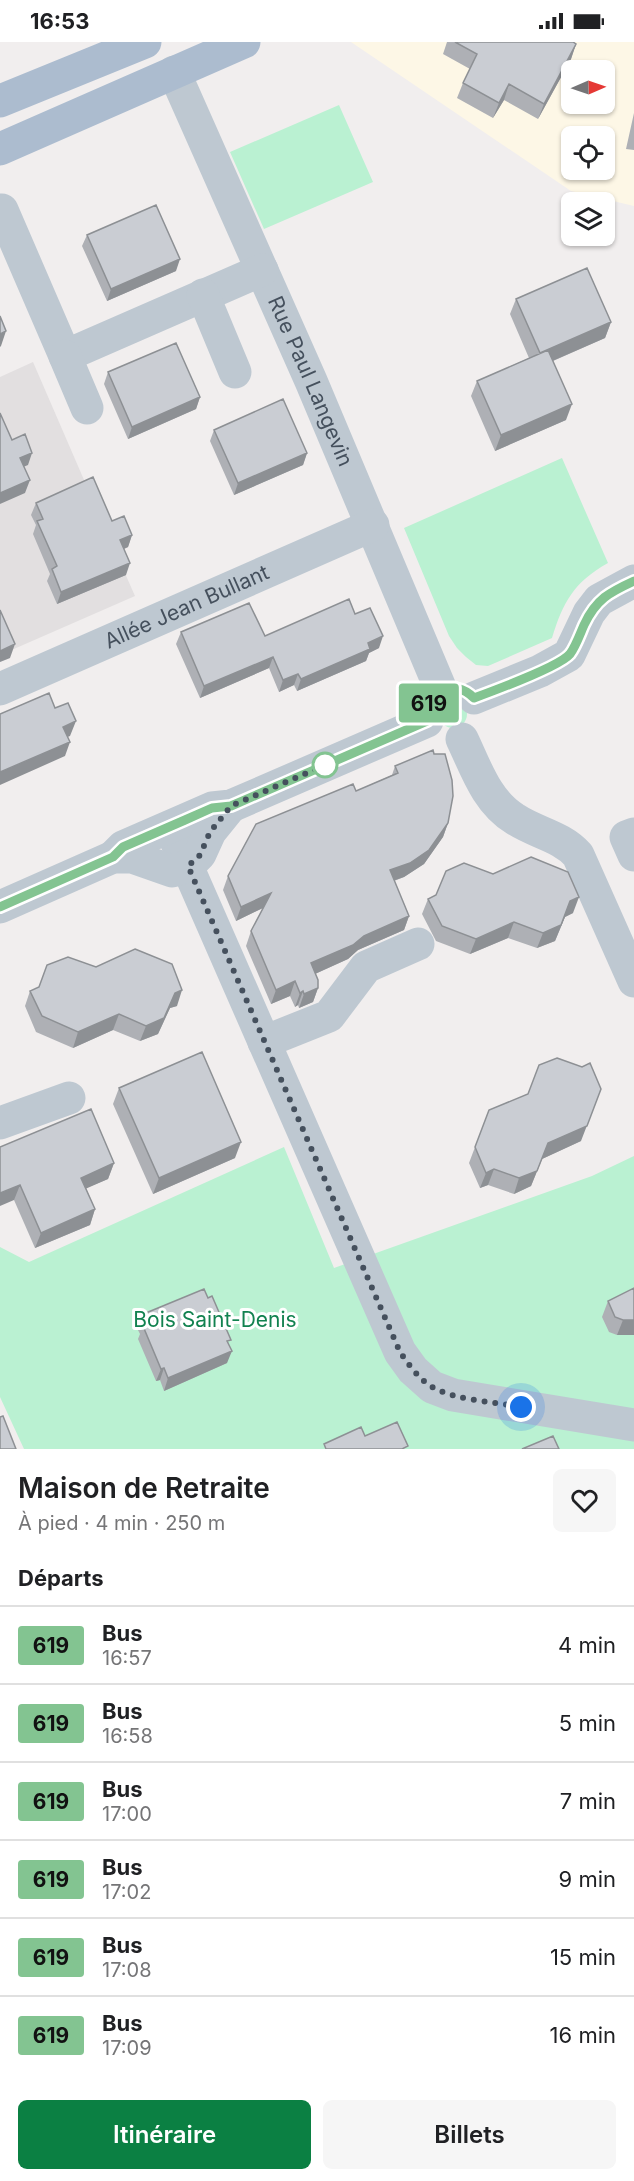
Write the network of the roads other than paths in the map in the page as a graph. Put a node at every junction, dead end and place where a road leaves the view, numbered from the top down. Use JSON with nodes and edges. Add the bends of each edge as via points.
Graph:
{"nodes":[{"id":1,"x":145,"y":42,"type":"edge"},
{"id":2,"x":244,"y":42,"type":"edge"},
{"id":3,"x":174,"y":72,"type":"junction"},
{"id":4,"x":0,"y":101,"type":"edge"},
{"id":5,"x":0,"y":149,"type":"edge"},
{"id":6,"x":2,"y":210,"type":"dead end"},
{"id":7,"x":261,"y":270,"type":"junction"},
{"id":8,"x":203,"y":295,"type":"junction"},
{"id":9,"x":65,"y":356,"type":"junction"},
{"id":10,"x":235,"y":372,"type":"dead end"},
{"id":11,"x":87,"y":408,"type":"dead end"},
{"id":12,"x":373,"y":525,"type":"junction"},
{"id":13,"x":634,"y":581,"type":"edge"},
{"id":14,"x":0,"y":689,"type":"edge"},
{"id":15,"x":441,"y":690,"type":"junction"},
{"id":16,"x":474,"y":698,"type":"junction"},
{"id":17,"x":427,"y":721,"type":"junction"},
{"id":18,"x":462,"y":739,"type":"junction"},
{"id":19,"x":231,"y":806,"type":"junction"},
{"id":20,"x":170,"y":827,"type":"junction"},
{"id":21,"x":634,"y":834,"type":"edge"},
{"id":22,"x":634,"y":855,"type":"edge"},
{"id":23,"x":113,"y":857,"type":"junction"},
{"id":24,"x":188,"y":866,"type":"junction"},
{"id":25,"x":0,"y":907,"type":"edge"},
{"id":26,"x":418,"y":944,"type":"dead end"},
{"id":27,"x":634,"y":981,"type":"edge"},
{"id":28,"x":264,"y":1042,"type":"junction"},
{"id":29,"x":69,"y":1098,"type":"dead end"},
{"id":30,"x":0,"y":1123,"type":"edge"},
{"id":31,"x":634,"y":1425,"type":"edge"}],
"edges":[{"from":1,"to":4,"type":"main road"},
{"from":2,"to":3,"type":"main road"},
{"from":3,"to":5,"type":"main road"},
{"from":3,"to":7,"type":"street","name":"Rue Paul Langevin"},
{"from":6,"to":9,"type":"street"},
{"from":7,"to":8,"type":"street"},
{"from":7,"to":12,"type":"street","name":"Rue Paul Langevin"},
{"from":8,"to":9,"type":"street"},
{"from":8,"to":10,"type":"street"},
{"from":9,"to":11,"type":"street"},
{"from":12,"to":14,"type":"street","name":"Allée Jean Bullant"},
{"from":12,"to":15,"type":"street","name":"Rue Paul Langevin"},
{"from":13,"to":16,"type":"street","via":[[599,600],[569,655]]},
{"from":15,"to":16,"type":"street","via":[[456,687]]},
{"from":15,"to":17,"type":"street","via":[[428,706]]},
{"from":16,"to":18,"type":"street","via":[[480,717],[471,734]]},
{"from":17,"to":18,"type":"street","via":[[444,739]]},
{"from":17,"to":19,"type":"street"},
{"from":18,"to":27,"type":"street","via":[[499,806],[514,819],[567,843],[578,855]]},
{"from":19,"to":20,"type":"street","via":[[212,808]]},
{"from":19,"to":24,"type":"street","via":[[210,832],[200,855]]},
{"from":20,"to":23,"type":"street","via":[[123,847]]},
{"from":20,"to":24,"type":"street"},
{"from":21,"to":22,"type":"street","via":[[626,837]]},
{"from":23,"to":24,"type":"street","via":[[132,857],[172,871]]},
{"from":23,"to":25,"type":"street"},
{"from":24,"to":28,"type":"street"},
{"from":26,"to":28,"type":"street","via":[[366,968],[329,1016]]},
{"from":28,"to":31,"type":"street","via":[[400,1352],[413,1370],[432,1387],[453,1395]]},
{"from":29,"to":30,"type":"street"}]}
